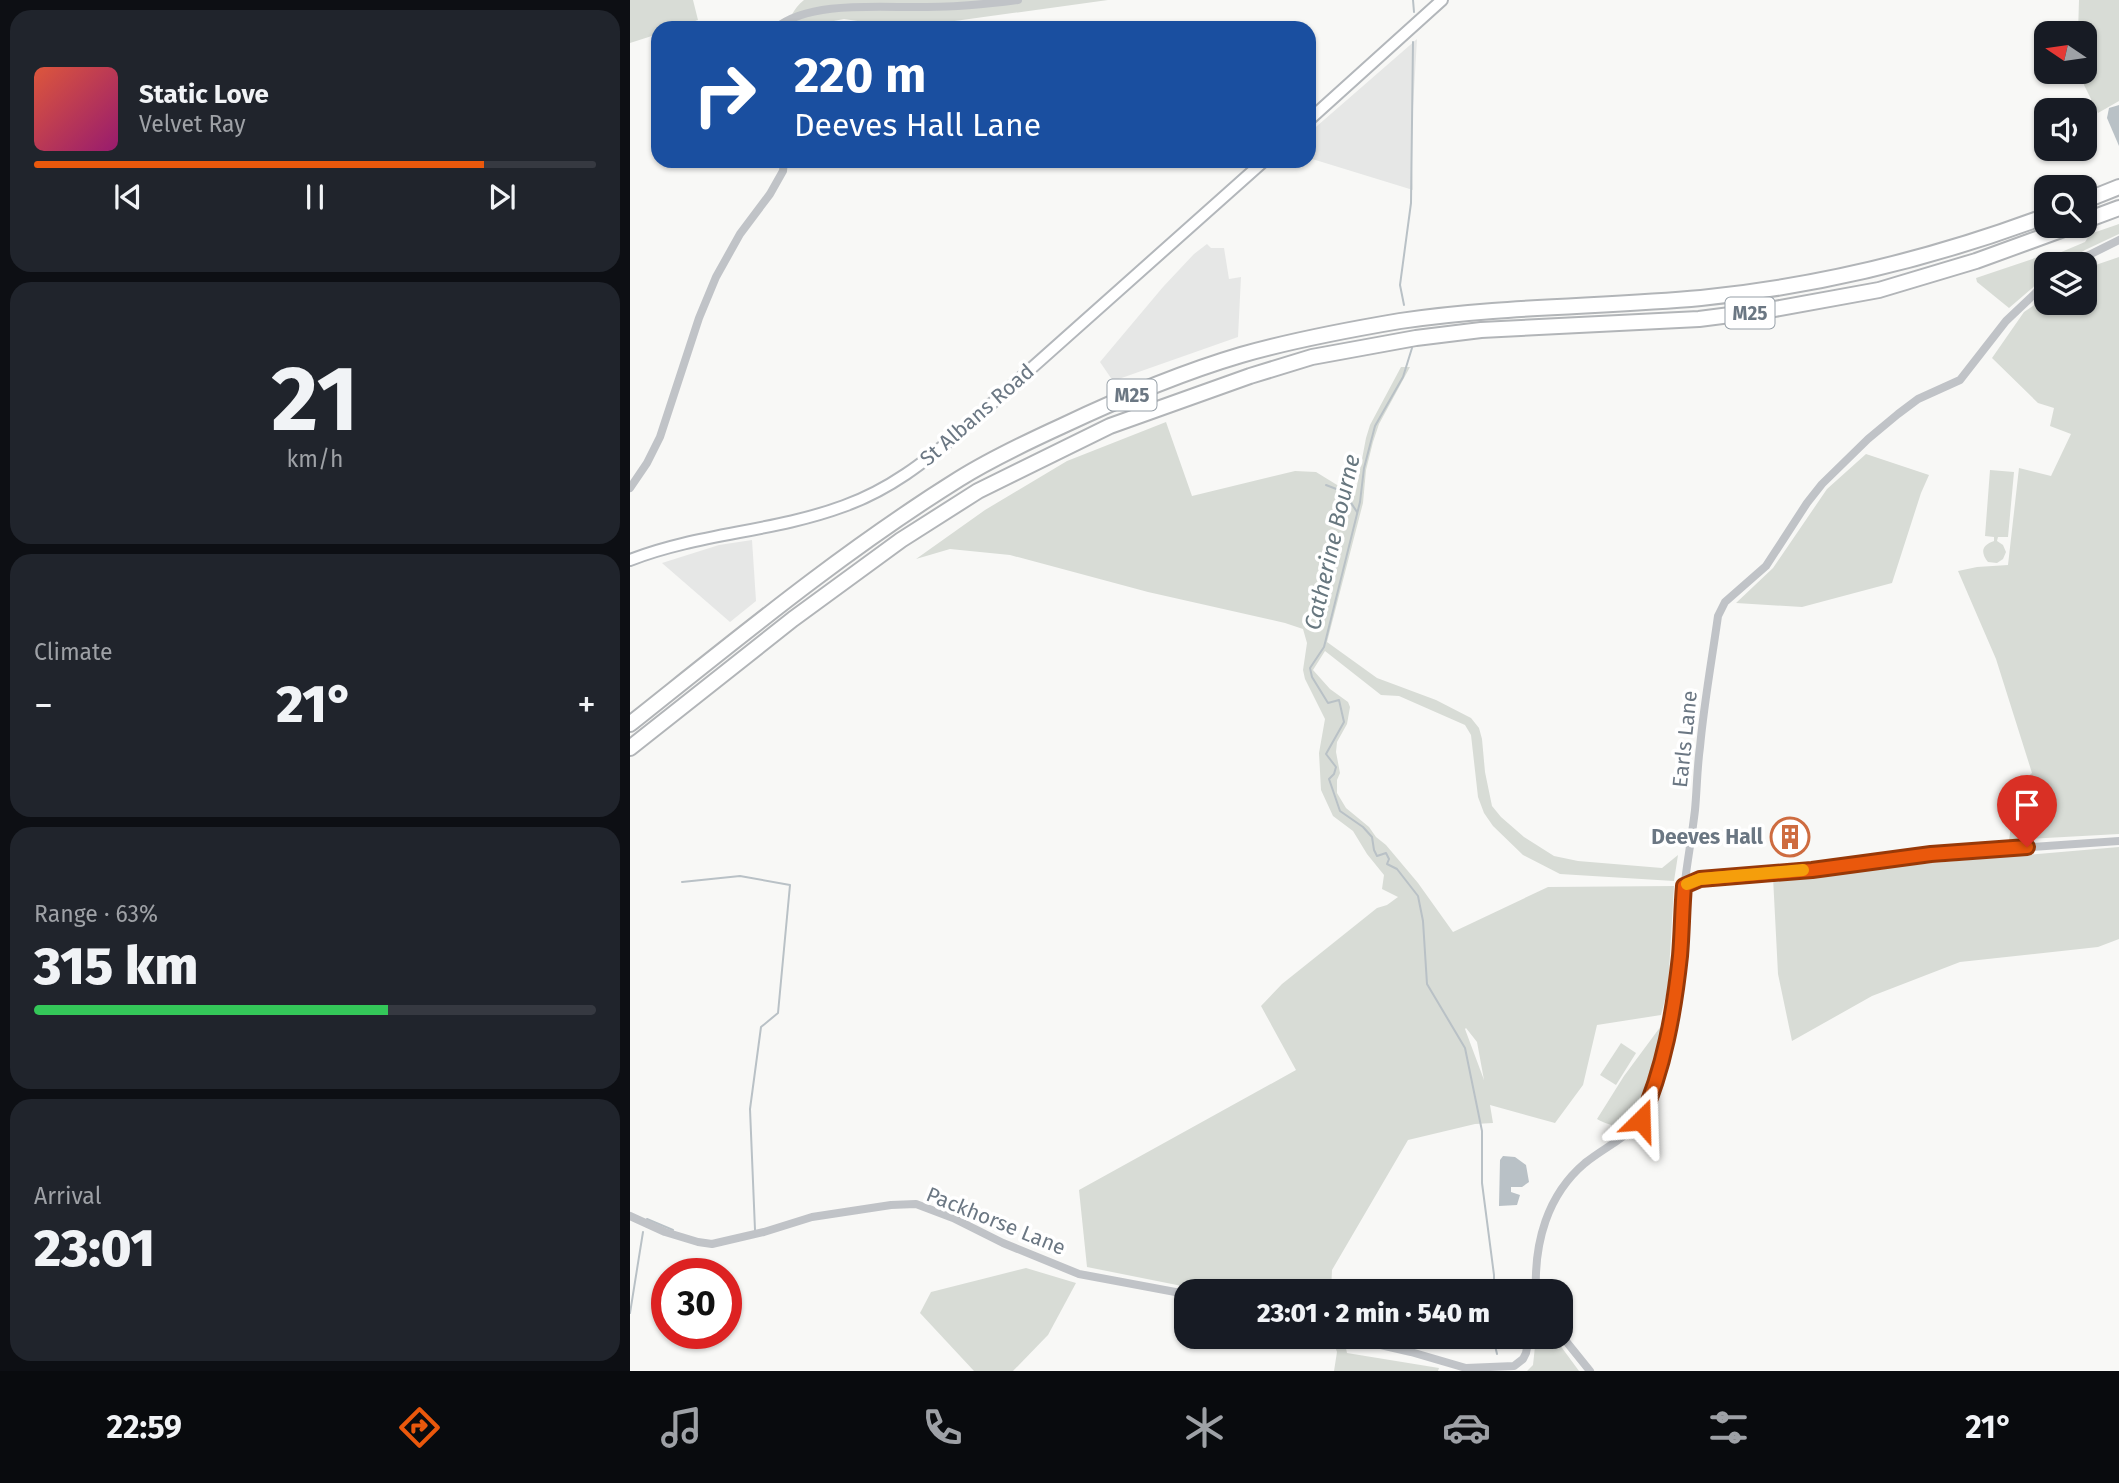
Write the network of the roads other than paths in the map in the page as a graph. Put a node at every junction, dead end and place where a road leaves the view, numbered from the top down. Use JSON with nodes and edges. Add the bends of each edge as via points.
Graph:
{"nodes":[{"id":1,"x":1018,"y":0,"type":"edge"},
{"id":2,"x":1442,"y":0,"type":"edge"},
{"id":3,"x":783,"y":21,"type":"edge"},
{"id":4,"x":1316,"y":114,"type":"edge"},
{"id":5,"x":783,"y":168,"type":"edge"},
{"id":6,"x":1256,"y":168,"type":"edge"},
{"id":7,"x":2119,"y":187,"type":"edge"},
{"id":8,"x":2097,"y":196,"type":"edge"},
{"id":9,"x":2119,"y":208,"type":"edge"},
{"id":10,"x":2097,"y":216,"type":"edge"},
{"id":11,"x":2034,"y":220,"type":"edge"},
{"id":12,"x":2039,"y":238,"type":"edge"},
{"id":13,"x":2119,"y":240,"type":"edge"},
{"id":14,"x":2095,"y":252,"type":"edge"},
{"id":15,"x":2034,"y":294,"type":"edge"},
{"id":16,"x":630,"y":488,"type":"edge"},
{"id":17,"x":630,"y":561,"type":"edge"},
{"id":18,"x":630,"y":724,"type":"edge"},
{"id":19,"x":630,"y":748,"type":"edge"},
{"id":20,"x":2119,"y":841,"type":"edge"},
{"id":21,"x":1687,"y":868,"type":"junction"},
{"id":22,"x":1700,"y":879,"type":"junction"},
{"id":23,"x":1684,"y":886,"type":"junction"},
{"id":24,"x":630,"y":1216,"type":"edge"},
{"id":25,"x":1536,"y":1279,"type":"edge"},
{"id":26,"x":1174,"y":1292,"type":"edge"},
{"id":27,"x":1398,"y":1349,"type":"edge"},
{"id":28,"x":1527,"y":1349,"type":"edge"},
{"id":29,"x":1572,"y":1349,"type":"edge"},
{"id":30,"x":1590,"y":1371,"type":"edge"}],
"edges":[{"from":1,"to":3,"type":"street","via":[[923,7],[848,3]]},
{"from":2,"to":4,"type":"main road"},
{"from":5,"to":16,"type":"street","via":[[716,277],[660,437]]},
{"from":6,"to":17,"type":"main road","name":"St Albans Road","via":[[961,432],[891,484],[823,513],[700,539]]},
{"from":7,"to":8,"type":"highway"},
{"from":9,"to":10,"type":"highway"},
{"from":11,"to":18,"type":"highway","number":"M25","via":[[1931,255],[1764,290],[1407,321],[1239,355],[1132,395],[962,477],[783,602]]},
{"from":12,"to":19,"type":"highway","number":"M25","via":[[1879,290],[1769,310],[1699,319],[1481,330],[1312,357],[1110,426],[978,491],[901,540]]},
{"from":13,"to":14,"type":"street"},
{"from":15,"to":21,"type":"street","name":"Earls Lane","via":[[2006,321],[1960,380],[1918,399],[1898,414],[1822,484],[1766,566],[1718,615]]},
{"from":20,"to":22,"type":"street","via":[[1931,854]]},
{"from":21,"to":22,"type":"street"},
{"from":21,"to":23,"type":"street","name":"Earls Lane"},
{"from":22,"to":23,"type":"street"},
{"from":23,"to":25,"type":"street","name":"Earls Lane","via":[[1675,1001],[1651,1099],[1629,1132],[1586,1163],[1556,1194],[1541,1238]]},
{"from":24,"to":26,"type":"street","name":"Packhorse Lane","via":[[665,1232],[712,1244],[812,1217],[916,1205],[1079,1274]]},
{"from":27,"to":28,"type":"street","via":[[1466,1368],[1514,1366]]},
{"from":29,"to":30,"type":"street"}]}
